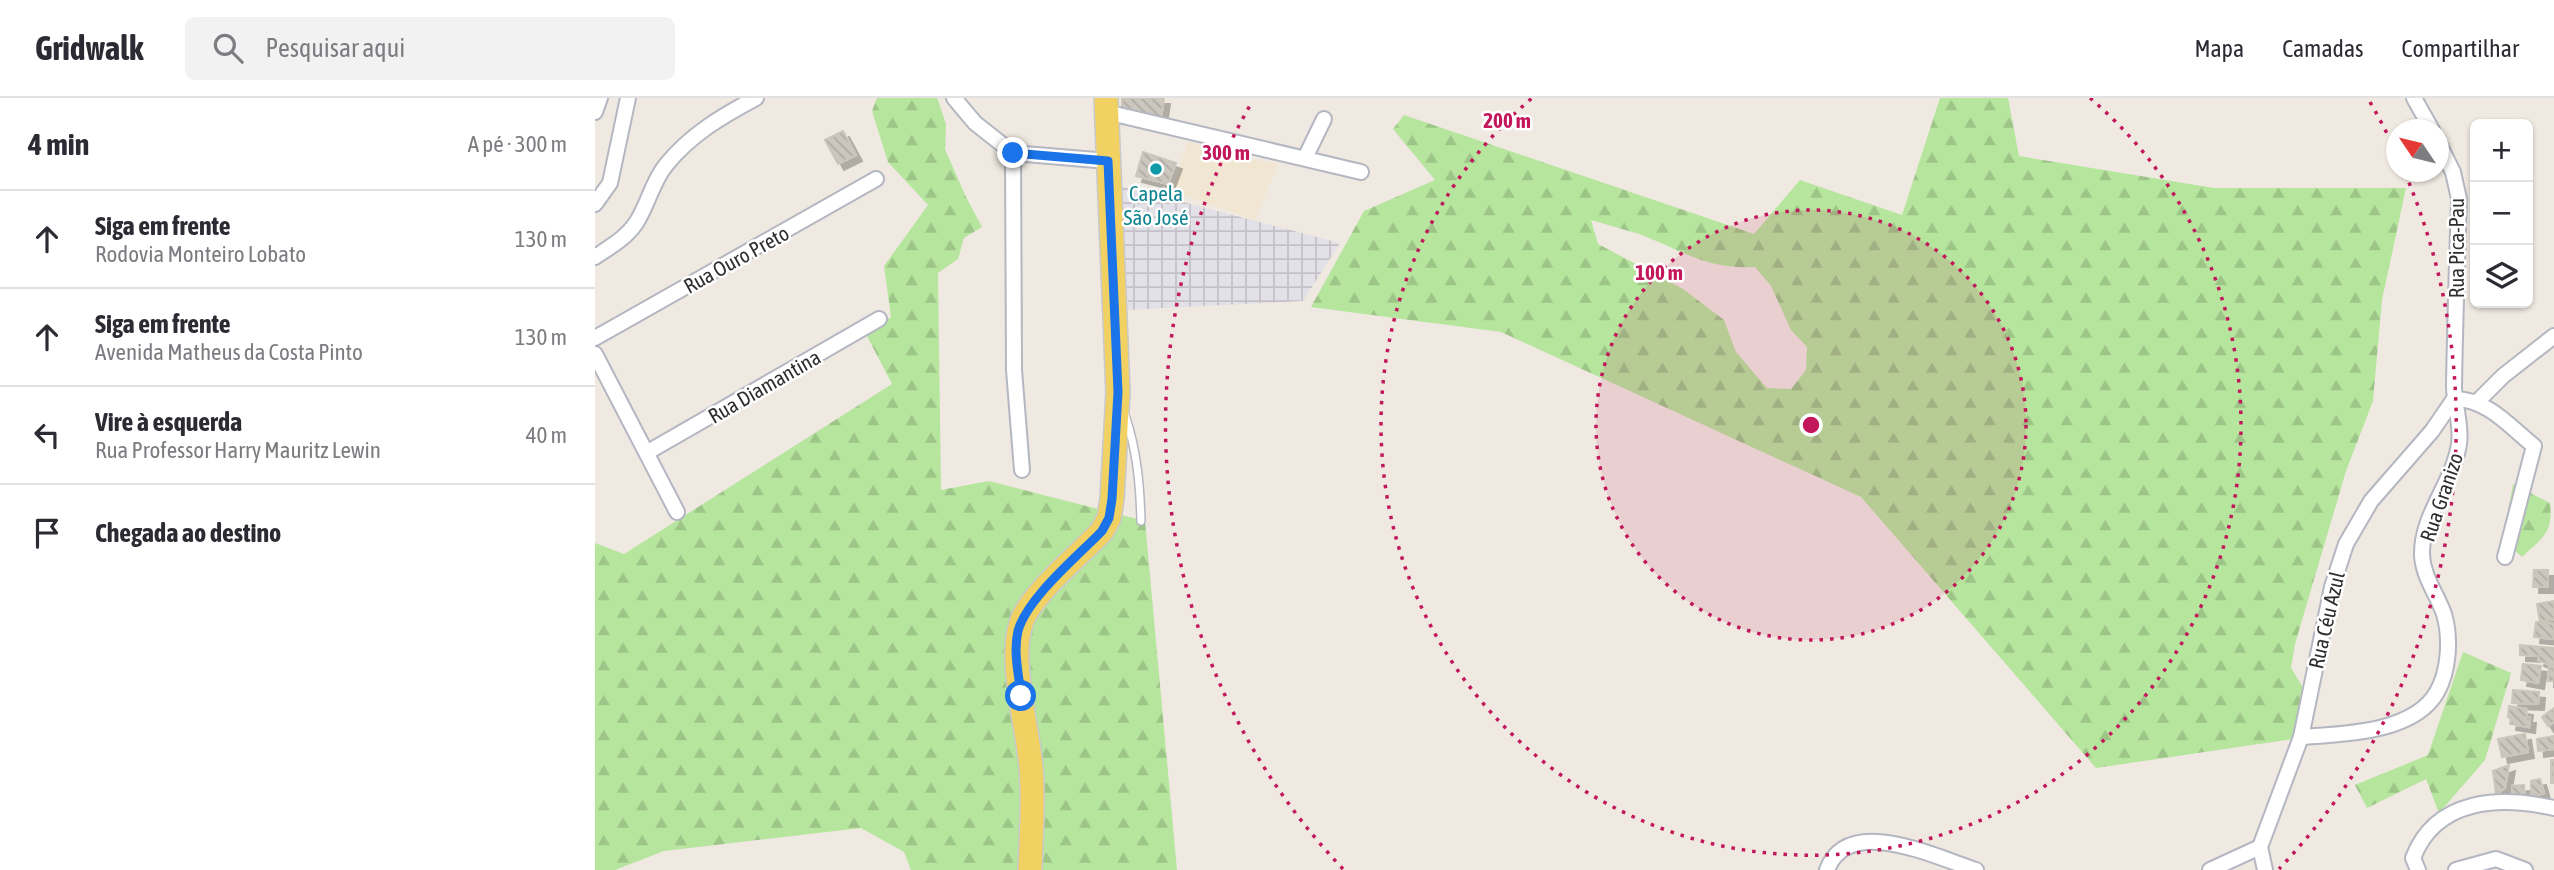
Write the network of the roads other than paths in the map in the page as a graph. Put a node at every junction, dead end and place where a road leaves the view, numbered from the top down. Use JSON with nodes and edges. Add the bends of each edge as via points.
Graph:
{"nodes":[{"id":1,"x":600,"y":98,"type":"edge"},
{"id":2,"x":628,"y":98,"type":"edge"},
{"id":3,"x":756,"y":98,"type":"edge"},
{"id":4,"x":954,"y":98,"type":"edge"},
{"id":5,"x":2414,"y":98,"type":"edge"},
{"id":6,"x":1106,"y":105,"type":"edge"},
{"id":7,"x":595,"y":112,"type":"edge"},
{"id":8,"x":1324,"y":119,"type":"dead end"},
{"id":9,"x":2426,"y":119,"type":"edge"},
{"id":10,"x":1013,"y":153,"type":"junction"},
{"id":11,"x":1305,"y":158,"type":"junction"},
{"id":12,"x":1108,"y":161,"type":"junction"},
{"id":13,"x":2449,"y":164,"type":"edge"},
{"id":14,"x":1361,"y":172,"type":"dead end"},
{"id":15,"x":876,"y":179,"type":"dead end"},
{"id":16,"x":595,"y":204,"type":"edge"},
{"id":17,"x":595,"y":257,"type":"edge"},
{"id":18,"x":879,"y":319,"type":"dead end"},
{"id":19,"x":2554,"y":336,"type":"edge"},
{"id":20,"x":595,"y":338,"type":"edge"},
{"id":21,"x":595,"y":355,"type":"edge"},
{"id":22,"x":1118,"y":392,"type":"junction"},
{"id":23,"x":2454,"y":399,"type":"junction"},
{"id":24,"x":2478,"y":401,"type":"junction"},
{"id":25,"x":648,"y":452,"type":"junction"},
{"id":26,"x":1022,"y":470,"type":"dead end"},
{"id":27,"x":677,"y":512,"type":"dead end"},
{"id":28,"x":1141,"y":521,"type":"dead end"},
{"id":29,"x":2505,"y":557,"type":"dead end"},
{"id":30,"x":2301,"y":737,"type":"junction"},
{"id":31,"x":2554,"y":808,"type":"edge"},
{"id":32,"x":2260,"y":847,"type":"junction"},
{"id":33,"x":2416,"y":864,"type":"edge"},
{"id":34,"x":1030,"y":870,"type":"edge"},
{"id":35,"x":1827,"y":870,"type":"edge"},
{"id":36,"x":1976,"y":870,"type":"edge"},
{"id":37,"x":2210,"y":870,"type":"edge"},
{"id":38,"x":2265,"y":870,"type":"edge"},
{"id":39,"x":2456,"y":870,"type":"edge"},
{"id":40,"x":2525,"y":870,"type":"edge"}],
"edges":[{"from":1,"to":7,"type":"street"},
{"from":2,"to":16,"type":"street","via":[[610,183]]},
{"from":3,"to":17,"type":"street","via":[[684,144],[663,168],[636,223],[624,238]]},
{"from":4,"to":10,"type":"street","via":[[975,123]]},
{"from":5,"to":9,"type":"street"},
{"from":6,"to":11,"type":"street"},
{"from":6,"to":12,"type":"main road"},
{"from":8,"to":11,"type":"street"},
{"from":10,"to":12,"type":"street"},
{"from":10,"to":26,"type":"street","via":[[1014,370]]},
{"from":11,"to":14,"type":"street"},
{"from":12,"to":22,"type":"main road"},
{"from":13,"to":23,"type":"street","name":"Rua Pica-Pau","via":[[2459,199]]},
{"from":15,"to":20,"type":"street","name":"Rua Ouro Preto"},
{"from":18,"to":25,"type":"street","name":"Rua Diamantina"},
{"from":19,"to":24,"type":"street"},
{"from":21,"to":25,"type":"street"},
{"from":22,"to":28,"type":"lane","via":[[1134,440]]},
{"from":22,"to":34,"type":"main road","via":[[1109,518],[1102,531],[1035,600],[1018,631],[1016,648],[1031,770]]},
{"from":23,"to":24,"type":"street"},
{"from":23,"to":30,"type":"street","name":"Rua Céu Azul","via":[[2371,501],[2346,544],[2332,586]]},
{"from":23,"to":30,"type":"street","name":"Rua Granizo","via":[[2459,443],[2426,528],[2422,554],[2426,578],[2444,616],[2449,653],[2438,691],[2422,711],[2402,722]]},
{"from":24,"to":29,"type":"street","via":[[2534,446]]},
{"from":25,"to":27,"type":"street"},
{"from":30,"to":32,"type":"street","name":"Rua Céu Azul"},
{"from":31,"to":33,"type":"street","via":[[2529,803],[2467,806],[2436,823],[2417,847]]},
{"from":32,"to":37,"type":"street"},
{"from":32,"to":38,"type":"street"},
{"from":35,"to":36,"type":"street","via":[[1840,851],[1858,842],[1884,841]]},
{"from":39,"to":40,"type":"street","via":[[2495,859]]}]}
